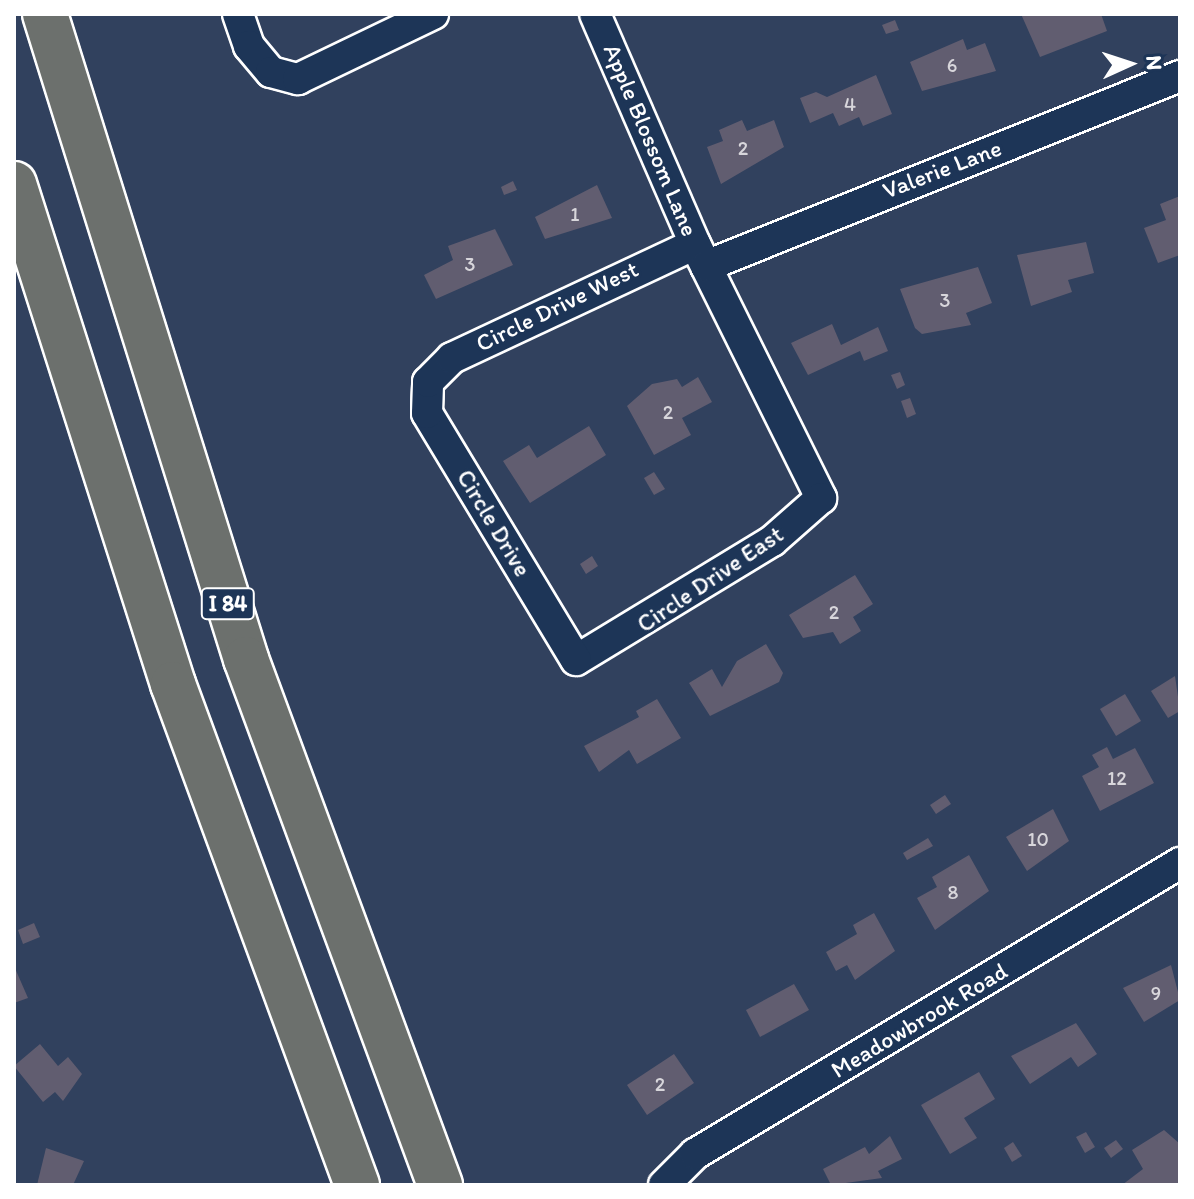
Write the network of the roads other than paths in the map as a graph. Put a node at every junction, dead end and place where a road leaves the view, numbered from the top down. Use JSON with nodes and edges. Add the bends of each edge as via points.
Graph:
{"nodes":[{"id":1,"x":45,"y":14,"type":"edge"},
{"id":2,"x":238,"y":14,"type":"edge"},
{"id":3,"x":433,"y":14,"type":"edge"},
{"id":4,"x":595,"y":14,"type":"edge"},
{"id":5,"x":1180,"y":76,"type":"edge"},
{"id":6,"x":14,"y":184,"type":"edge"},
{"id":7,"x":701,"y":255,"type":"junction"},
{"id":8,"x":428,"y":382,"type":"joint"},
{"id":9,"x":576,"y":660,"type":"joint"},
{"id":10,"x":1180,"y":863,"type":"edge"},
{"id":11,"x":357,"y":1185,"type":"edge"},
{"id":12,"x":440,"y":1185,"type":"edge"},
{"id":13,"x":664,"y":1185,"type":"edge"}],
"edges":[{"from":1,"to":12,"type":"highway","number":"I 84","via":[[246,659]]},
{"from":2,"to":3,"type":"street","via":[[249,46],[271,72],[298,79]]},
{"from":4,"to":7,"type":"street","name":"Apple Blossom Lane"},
{"from":5,"to":7,"type":"street","name":"Valerie Lane"},
{"from":6,"to":11,"type":"highway","via":[[168,670]]},
{"from":7,"to":8,"type":"street","name":"Circle Drive West","via":[[465,351]]},
{"from":7,"to":9,"type":"street","name":"Circle Drive East","via":[[821,498],[772,541]]},
{"from":8,"to":9,"type":"street","name":"Circle Drive","via":[[427,413]]},
{"from":10,"to":13,"type":"street","name":"Meadowbrook Road","via":[[695,1154]]}]}
